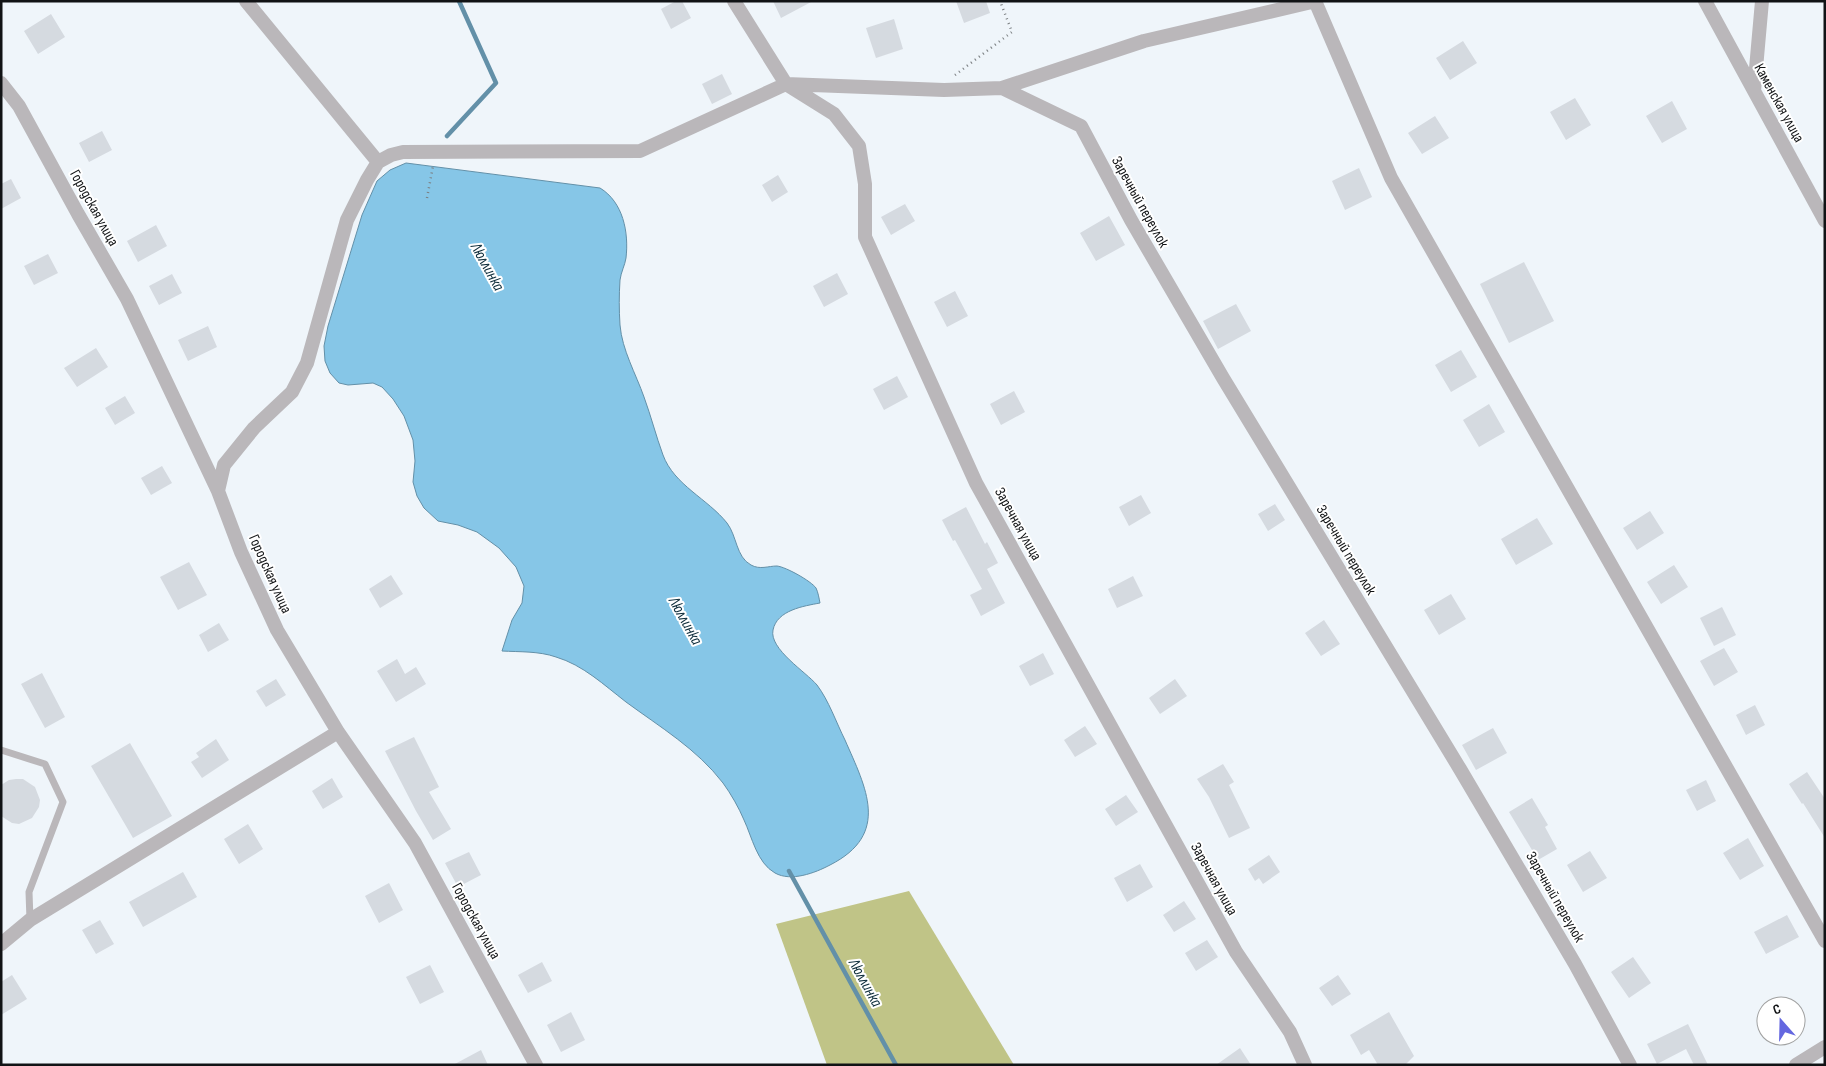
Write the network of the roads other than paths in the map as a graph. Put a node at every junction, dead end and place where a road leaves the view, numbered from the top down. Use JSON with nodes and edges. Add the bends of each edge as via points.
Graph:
{"nodes":[{"id":1,"x":246,"y":1,"type":"edge"},
{"id":2,"x":734,"y":1,"type":"edge"},
{"id":3,"x":1705,"y":1,"type":"edge"},
{"id":4,"x":1762,"y":1,"type":"edge"},
{"id":5,"x":1315,"y":2,"type":"edge"},
{"id":6,"x":1,"y":82,"type":"edge"},
{"id":7,"x":786,"y":84,"type":"junction"},
{"id":8,"x":1002,"y":88,"type":"junction"},
{"id":9,"x":1754,"y":91,"type":"junction"},
{"id":10,"x":378,"y":162,"type":"junction"},
{"id":11,"x":1825,"y":221,"type":"edge"},
{"id":12,"x":218,"y":491,"type":"junction"},
{"id":13,"x":338,"y":732,"type":"junction"},
{"id":14,"x":1,"y":750,"type":"edge"},
{"id":15,"x":30,"y":920,"type":"junction"},
{"id":16,"x":1825,"y":941,"type":"edge"},
{"id":17,"x":1,"y":944,"type":"edge"},
{"id":18,"x":1825,"y":1047,"type":"edge"},
{"id":19,"x":536,"y":1065,"type":"edge"},
{"id":20,"x":1306,"y":1065,"type":"edge"},
{"id":21,"x":1630,"y":1065,"type":"edge"},
{"id":22,"x":1796,"y":1065,"type":"edge"}],
"edges":[{"from":1,"to":10,"type":"street"},
{"from":2,"to":7,"type":"street","name":"Заречная улица"},
{"from":3,"to":9,"type":"street","name":"Каменская улица"},
{"from":4,"to":9,"type":"street"},
{"from":5,"to":8,"type":"street","via":[[1144,41]]},
{"from":5,"to":16,"type":"street","via":[[1391,178]]},
{"from":6,"to":12,"type":"street","name":"Городская улица","via":[[19,106],[127,299]]},
{"from":7,"to":8,"type":"street","via":[[936,90]]},
{"from":7,"to":10,"type":"street","via":[[640,151],[403,152]]},
{"from":7,"to":20,"type":"street","name":"Заречная улица","via":[[834,114],[859,146],[865,237],[976,483],[1236,952],[1290,1032]]},
{"from":8,"to":21,"type":"street","name":"Заречный переулок","via":[[1080,126],[1213,362],[1460,769],[1575,964]]},
{"from":9,"to":11,"type":"street","name":"Каменская улица"},
{"from":10,"to":12,"type":"street","via":[[347,220],[307,363],[292,392],[254,428],[224,465]]},
{"from":12,"to":13,"type":"street","name":"Городская улица","via":[[241,552],[277,630]]},
{"from":13,"to":15,"type":"street"},
{"from":13,"to":19,"type":"street","name":"Городская улица","via":[[415,844]]},
{"from":14,"to":15,"type":"lane","via":[[45,764],[63,802],[29,892]]},
{"from":15,"to":17,"type":"street"},
{"from":18,"to":22,"type":"street"}]}
